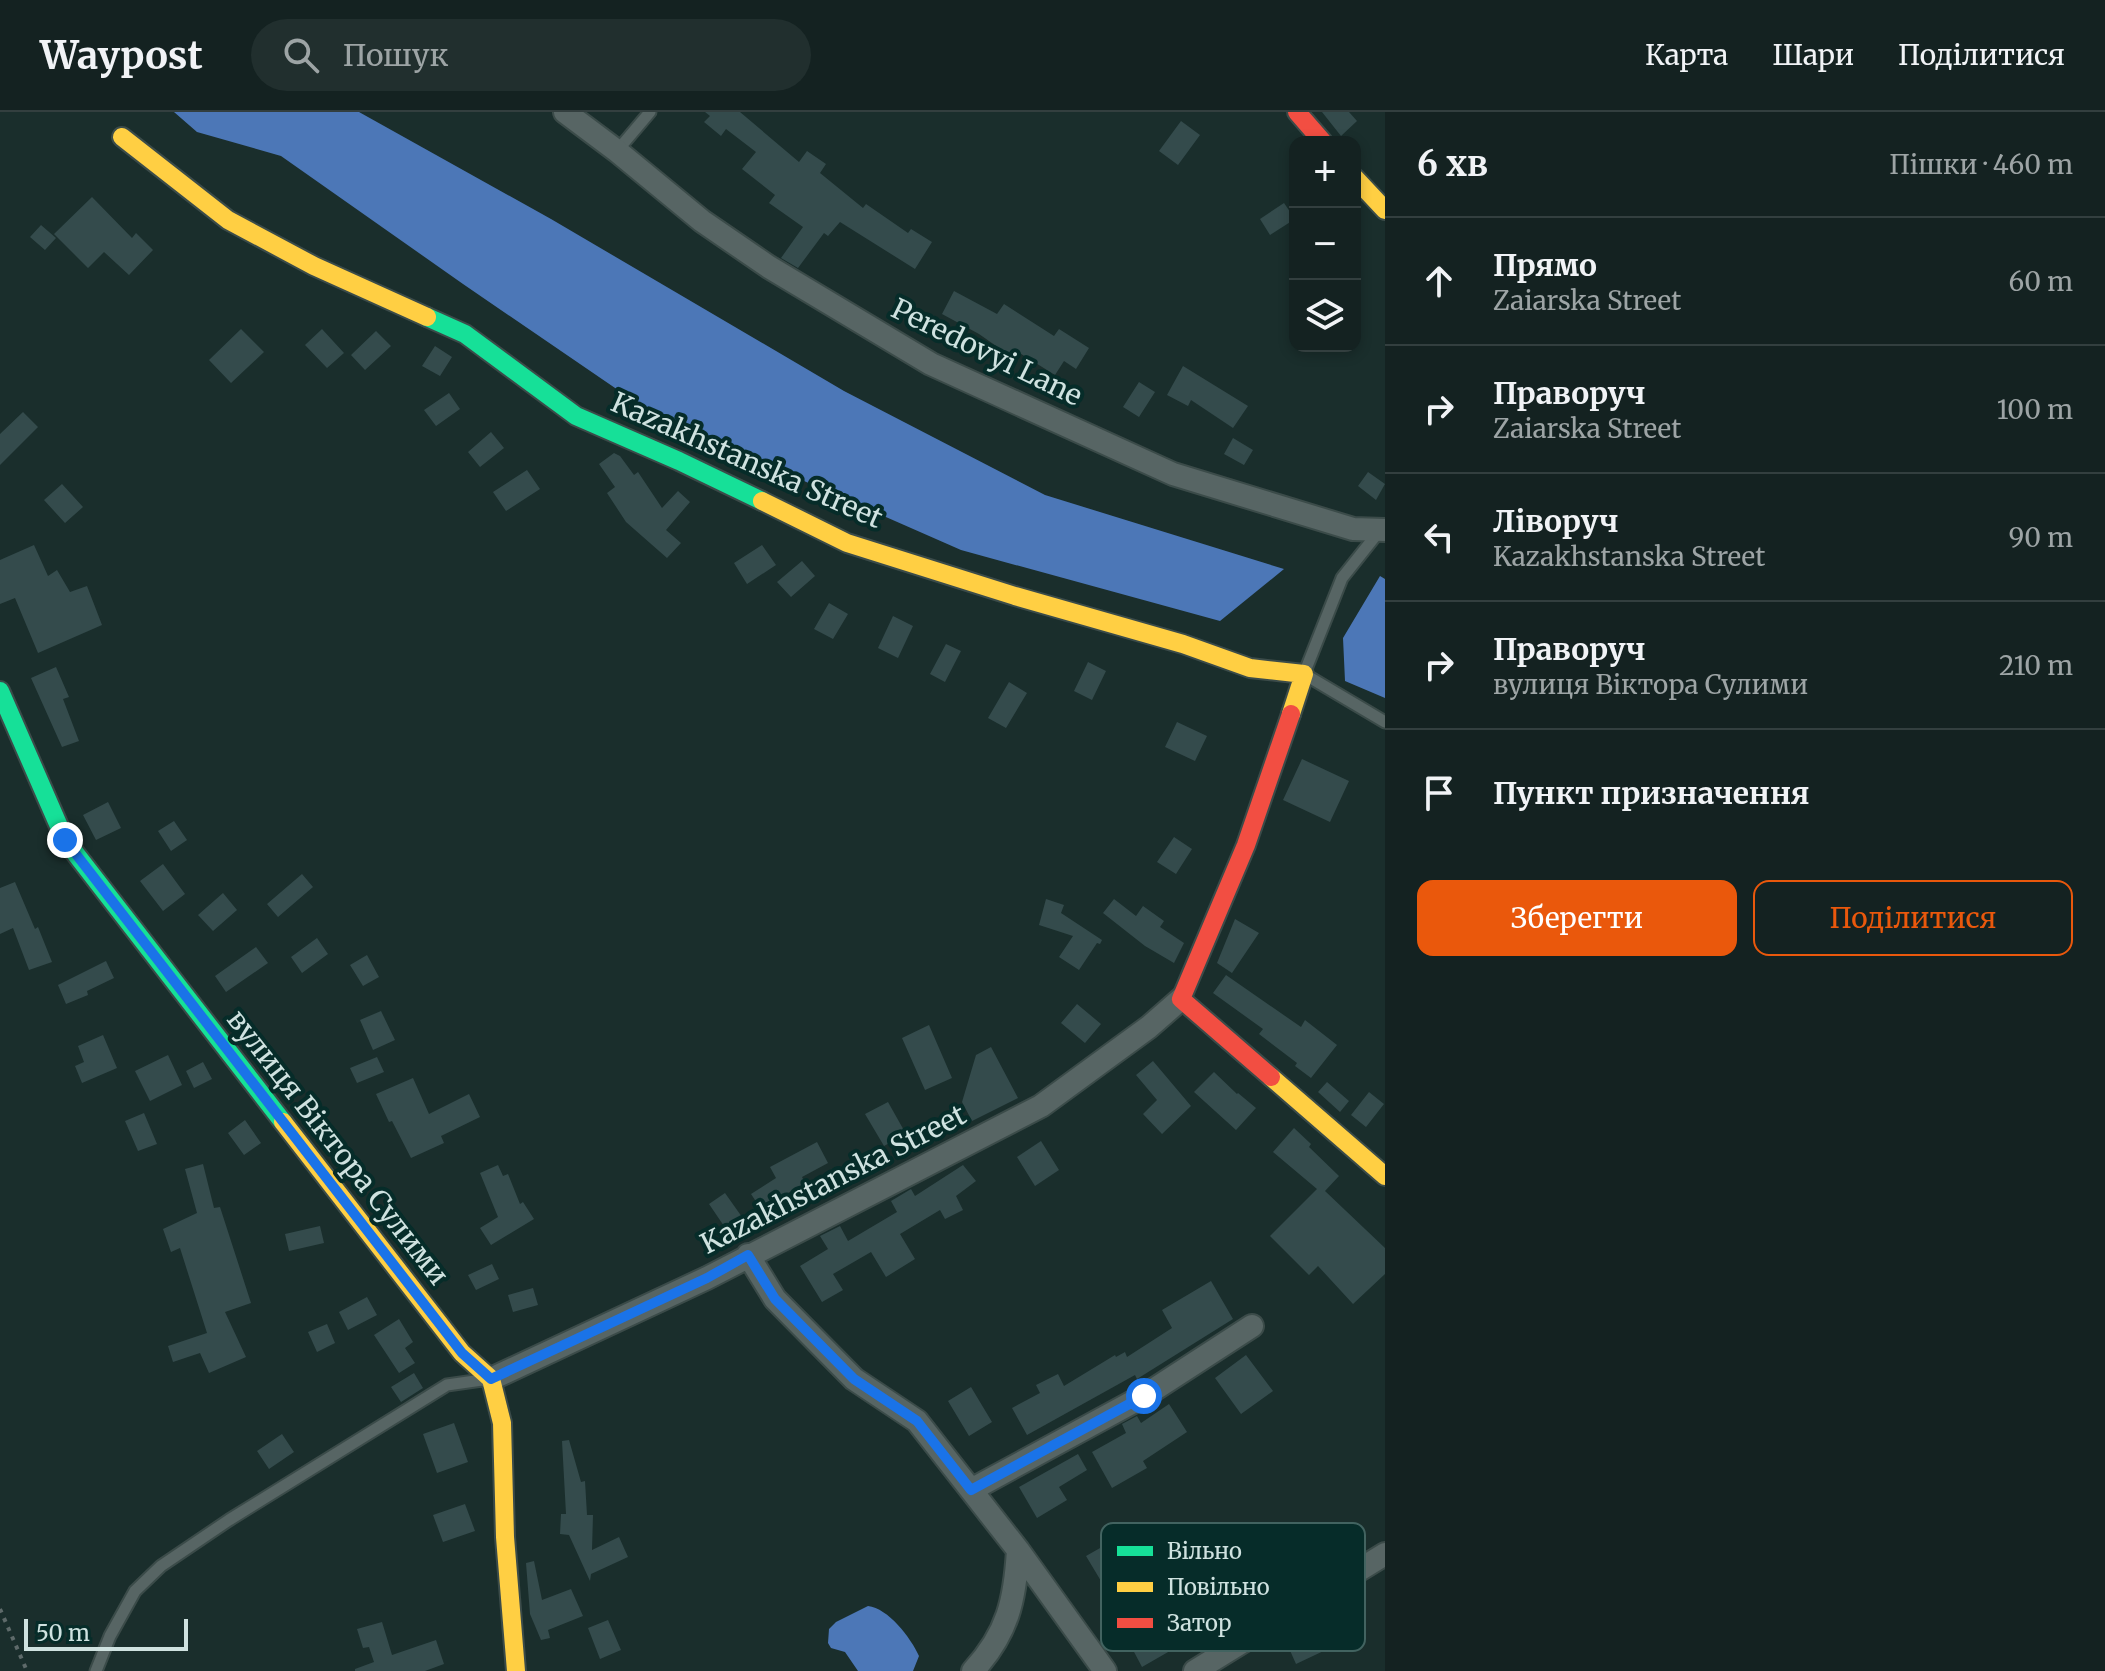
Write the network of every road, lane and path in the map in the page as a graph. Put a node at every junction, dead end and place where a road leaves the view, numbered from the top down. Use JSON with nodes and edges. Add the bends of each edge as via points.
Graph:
{"nodes":[{"id":1,"x":565,"y":112,"type":"edge"},
{"id":2,"x":650,"y":112,"type":"edge"},
{"id":3,"x":1297,"y":112,"type":"edge"},
{"id":4,"x":1318,"y":136,"type":"edge"},
{"id":5,"x":122,"y":137,"type":"dead end"},
{"id":6,"x":617,"y":151,"type":"junction"},
{"id":7,"x":1361,"y":184,"type":"edge"},
{"id":8,"x":1385,"y":210,"type":"edge"},
{"id":9,"x":1384,"y":527,"type":"edge"},
{"id":10,"x":1304,"y":674,"type":"junction"},
{"id":11,"x":0,"y":691,"type":"edge"},
{"id":12,"x":1385,"y":722,"type":"edge"},
{"id":13,"x":1181,"y":999,"type":"junction"},
{"id":14,"x":1385,"y":1176,"type":"edge"},
{"id":15,"x":748,"y":1255,"type":"junction"},
{"id":16,"x":1252,"y":1326,"type":"dead end"},
{"id":17,"x":491,"y":1379,"type":"junction"},
{"id":18,"x":971,"y":1490,"type":"junction"},
{"id":19,"x":1018,"y":1550,"type":"junction"},
{"id":20,"x":1385,"y":1554,"type":"edge"},
{"id":21,"x":1365,"y":1566,"type":"edge"},
{"id":22,"x":0,"y":1609,"type":"edge"},
{"id":23,"x":1227,"y":1651,"type":"edge"},
{"id":24,"x":27,"y":1671,"type":"edge"},
{"id":25,"x":96,"y":1671,"type":"edge"},
{"id":26,"x":516,"y":1671,"type":"edge"},
{"id":27,"x":973,"y":1671,"type":"edge"},
{"id":28,"x":1105,"y":1671,"type":"edge"},
{"id":29,"x":1195,"y":1671,"type":"edge"}],
"edges":[{"from":1,"to":6,"type":"street","name":"Peredovyi Lane"},
{"from":2,"to":6,"type":"lane"},
{"from":3,"to":4,"type":"street"},
{"from":5,"to":10,"type":"street","name":"Kazakhstanska Street","via":[[228,220],[314,266],[465,334],[576,416],[847,543],[1250,668]]},
{"from":6,"to":9,"type":"street","name":"Peredovyi Lane","via":[[702,221],[769,267],[931,364],[1173,474],[1353,529]]},
{"from":7,"to":8,"type":"street"},
{"from":9,"to":10,"type":"lane","via":[[1342,578]]},
{"from":10,"to":12,"type":"lane"},
{"from":10,"to":13,"type":"street","name":"Kazakhstanska Street","via":[[1246,845]]},
{"from":11,"to":17,"type":"street","name":"вулиця Віктора Сулими","via":[[65,840],[462,1353]]},
{"from":13,"to":14,"type":"street"},
{"from":13,"to":15,"type":"street","name":"Kazakhstanska Street","via":[[1041,1106]]},
{"from":15,"to":17,"type":"street","name":"Kazakhstanska Street"},
{"from":15,"to":18,"type":"street","via":[[775,1299],[854,1379],[917,1421]]},
{"from":16,"to":18,"type":"street","via":[[1144,1396]]},
{"from":17,"to":25,"type":"lane","via":[[447,1385],[161,1566],[135,1591]]},
{"from":17,"to":26,"type":"street","via":[[502,1423]]},
{"from":18,"to":19,"type":"street"},
{"from":19,"to":27,"type":"street","via":[[1016,1587],[1005,1625]]},
{"from":19,"to":28,"type":"street"},
{"from":20,"to":21,"type":"street"},
{"from":22,"to":24,"type":"path"},
{"from":23,"to":29,"type":"street"}]}
